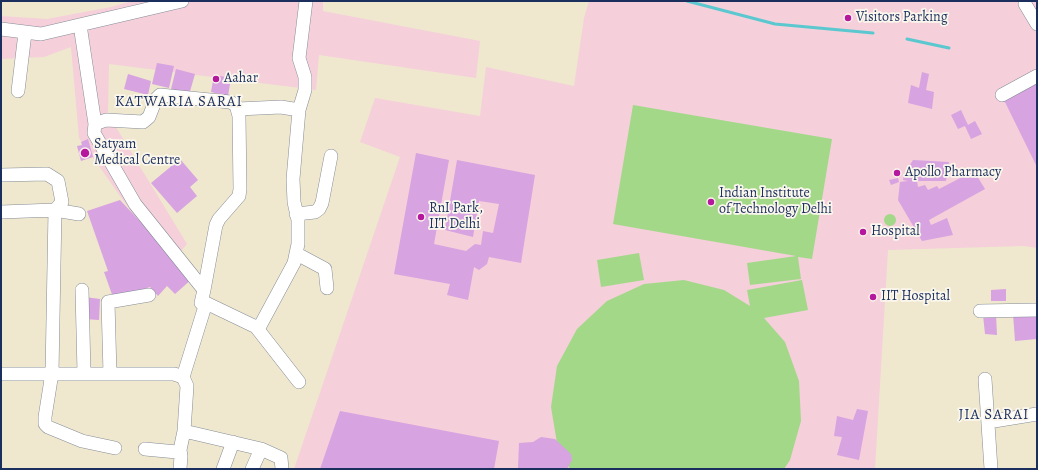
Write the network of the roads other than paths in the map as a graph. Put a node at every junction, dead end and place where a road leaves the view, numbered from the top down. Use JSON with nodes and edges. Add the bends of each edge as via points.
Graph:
{"nodes":[{"id":1,"x":182,"y":1,"type":"edge"},
{"id":2,"x":306,"y":1,"type":"edge"},
{"id":3,"x":1025,"y":4,"type":"dead end"},
{"id":4,"x":1037,"y":24,"type":"edge"},
{"id":5,"x":80,"y":25,"type":"junction"},
{"id":6,"x":1,"y":29,"type":"edge"},
{"id":7,"x":25,"y":33,"type":"junction"},
{"id":8,"x":1037,"y":76,"type":"edge"},
{"id":9,"x":18,"y":91,"type":"dead end"},
{"id":10,"x":1002,"y":95,"type":"dead end"},
{"id":11,"x":238,"y":109,"type":"junction"},
{"id":12,"x":299,"y":110,"type":"junction"},
{"id":13,"x":95,"y":124,"type":"junction"},
{"id":14,"x":331,"y":156,"type":"dead end"},
{"id":15,"x":1,"y":174,"type":"edge"},
{"id":16,"x":55,"y":210,"type":"junction"},
{"id":17,"x":1,"y":212,"type":"edge"},
{"id":18,"x":79,"y":214,"type":"dead end"},
{"id":19,"x":296,"y":214,"type":"junction"},
{"id":20,"x":297,"y":254,"type":"junction"},
{"id":21,"x":327,"y":288,"type":"dead end"},
{"id":22,"x":82,"y":290,"type":"dead end"},
{"id":23,"x":149,"y":295,"type":"dead end"},
{"id":24,"x":205,"y":296,"type":"junction"},
{"id":25,"x":1037,"y":310,"type":"edge"},
{"id":26,"x":980,"y":311,"type":"dead end"},
{"id":27,"x":256,"y":327,"type":"junction"},
{"id":28,"x":52,"y":373,"type":"junction"},
{"id":29,"x":84,"y":373,"type":"junction"},
{"id":30,"x":1,"y":374,"type":"edge"},
{"id":31,"x":110,"y":374,"type":"junction"},
{"id":32,"x":183,"y":377,"type":"junction"},
{"id":33,"x":985,"y":379,"type":"dead end"},
{"id":34,"x":299,"y":382,"type":"dead end"},
{"id":35,"x":1037,"y":414,"type":"edge"},
{"id":36,"x":988,"y":422,"type":"junction"},
{"id":37,"x":184,"y":431,"type":"junction"},
{"id":38,"x":234,"y":442,"type":"junction"},
{"id":39,"x":114,"y":448,"type":"dead end"},
{"id":40,"x":145,"y":449,"type":"dead end"},
{"id":41,"x":261,"y":449,"type":"junction"},
{"id":42,"x":180,"y":450,"type":"junction"},
{"id":43,"x":180,"y":469,"type":"edge"},
{"id":44,"x":223,"y":469,"type":"edge"},
{"id":45,"x":252,"y":469,"type":"edge"},
{"id":46,"x":282,"y":469,"type":"edge"},
{"id":47,"x":991,"y":469,"type":"edge"}],
"edges":[{"from":1,"to":5,"type":"street"},
{"from":2,"to":12,"type":"street","via":[[299,58],[305,77],[305,90]]},
{"from":3,"to":4,"type":"street"},
{"from":5,"to":7,"type":"street","via":[[41,34]]},
{"from":5,"to":13,"type":"street"},
{"from":6,"to":7,"type":"street"},
{"from":7,"to":9,"type":"street"},
{"from":8,"to":10,"type":"street"},
{"from":11,"to":12,"type":"street","via":[[281,107]]},
{"from":11,"to":13,"type":"street","via":[[230,102],[160,95],[149,117],[143,122],[106,120]]},
{"from":11,"to":24,"type":"street","via":[[239,196],[216,224]]},
{"from":12,"to":19,"type":"street","via":[[293,179]]},
{"from":13,"to":24,"type":"street","via":[[94,133],[134,204]]},
{"from":14,"to":19,"type":"street","via":[[319,209],[315,212]]},
{"from":15,"to":16,"type":"street","via":[[46,174],[58,181],[62,202]]},
{"from":16,"to":17,"type":"street"},
{"from":16,"to":18,"type":"street"},
{"from":16,"to":28,"type":"street"},
{"from":19,"to":20,"type":"street"},
{"from":20,"to":21,"type":"street","via":[[325,269]]},
{"from":20,"to":27,"type":"street","via":[[261,325]]},
{"from":22,"to":29,"type":"street"},
{"from":23,"to":31,"type":"street","via":[[108,302]]},
{"from":24,"to":27,"type":"street"},
{"from":24,"to":32,"type":"street"},
{"from":25,"to":26,"type":"street"},
{"from":27,"to":34,"type":"street"},
{"from":28,"to":29,"type":"street"},
{"from":28,"to":30,"type":"street"},
{"from":28,"to":39,"type":"street","via":[[45,417],[48,427],[82,441]]},
{"from":29,"to":31,"type":"street"},
{"from":31,"to":32,"type":"street","via":[[174,374]]},
{"from":32,"to":37,"type":"street","via":[[187,386]]},
{"from":33,"to":36,"type":"street"},
{"from":35,"to":36,"type":"street"},
{"from":36,"to":47,"type":"street"},
{"from":37,"to":38,"type":"street"},
{"from":37,"to":42,"type":"street"},
{"from":38,"to":41,"type":"street"},
{"from":38,"to":44,"type":"street"},
{"from":40,"to":42,"type":"street","via":[[177,452]]},
{"from":41,"to":45,"type":"street"},
{"from":41,"to":46,"type":"street","via":[[281,458]]},
{"from":42,"to":43,"type":"street"}]}
